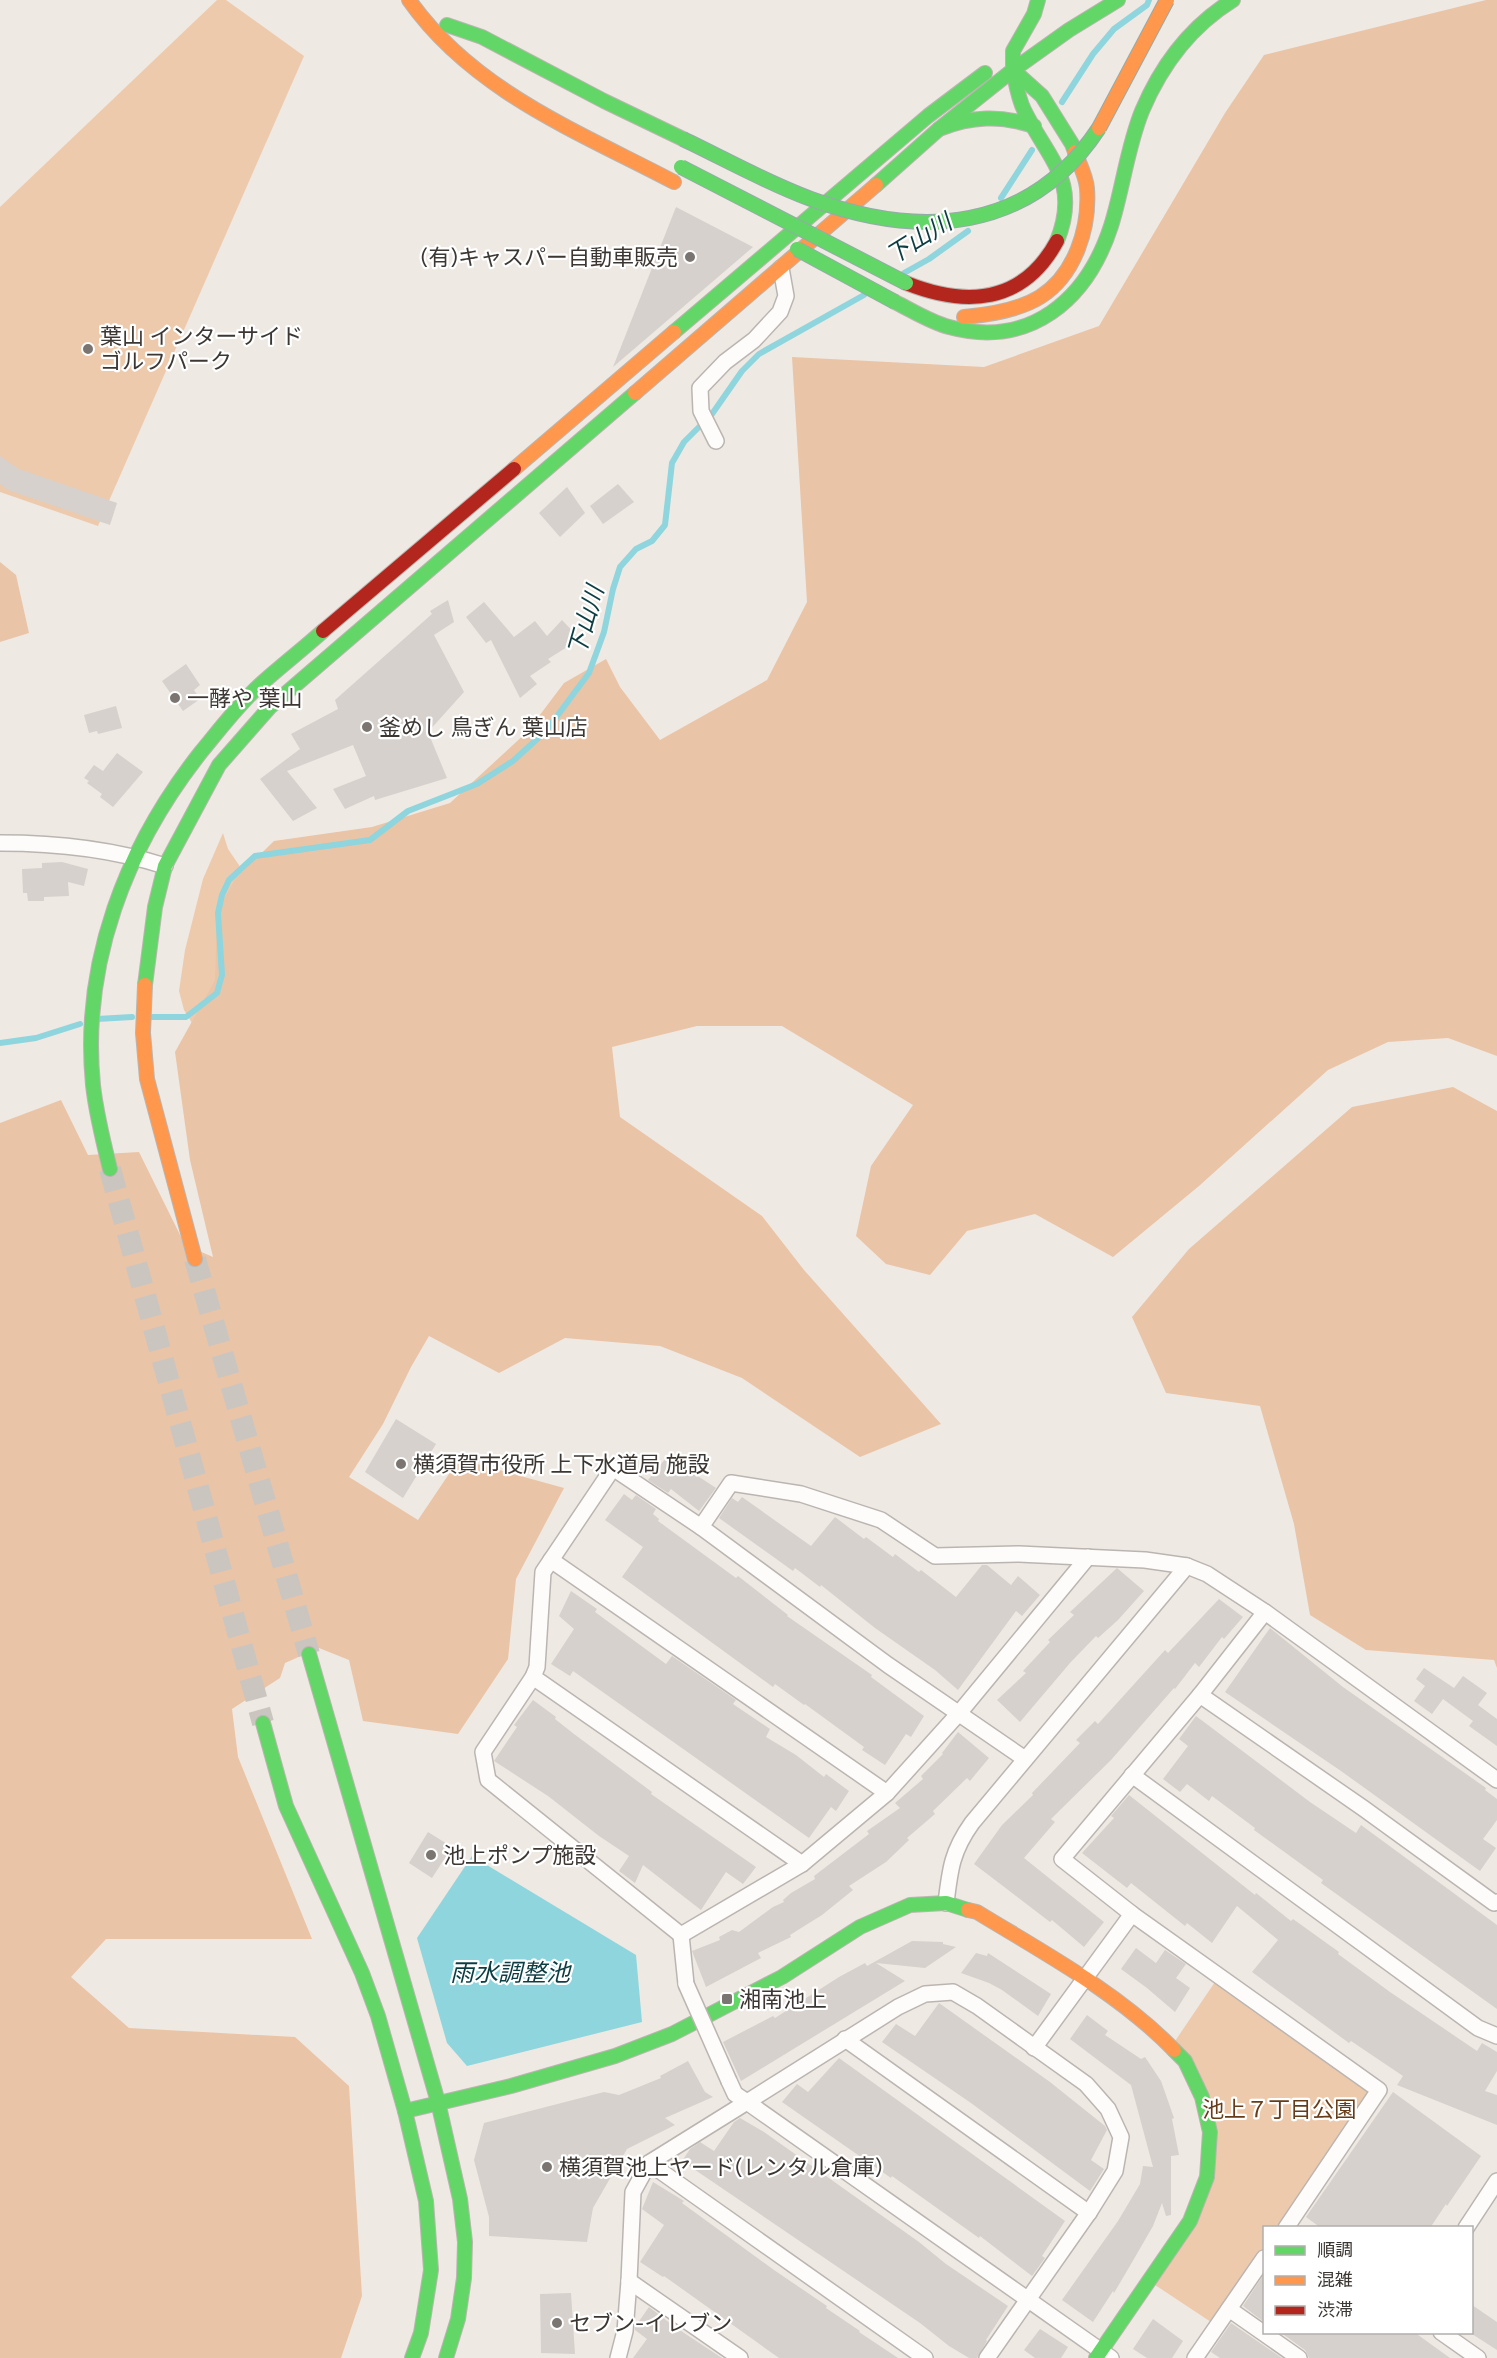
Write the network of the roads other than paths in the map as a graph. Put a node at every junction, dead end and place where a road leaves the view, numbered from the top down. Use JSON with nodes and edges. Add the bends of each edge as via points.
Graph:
{"nodes":[{"id":1,"x":409,"y":0,"type":"edge"},
{"id":2,"x":1038,"y":0,"type":"edge"},
{"id":3,"x":1118,"y":0,"type":"edge"},
{"id":4,"x":1167,"y":0,"type":"edge"},
{"id":5,"x":1233,"y":0,"type":"edge"},
{"id":6,"x":1042,"y":31,"type":"dead end"},
{"id":7,"x":1013,"y":51,"type":"junction"},
{"id":8,"x":493,"y":64,"type":"dead end"},
{"id":9,"x":1012,"y":70,"type":"junction"},
{"id":10,"x":1034,"y":126,"type":"junction"},
{"id":11,"x":939,"y":129,"type":"junction"},
{"id":12,"x":676,"y":165,"type":"dead end"},
{"id":13,"x":679,"y":185,"type":"dead end"},
{"id":14,"x":769,"y":233,"type":"dead end"},
{"id":15,"x":781,"y":268,"type":"junction"},
{"id":16,"x":895,"y":302,"type":"junction"},
{"id":17,"x":714,"y":438,"type":"dead end"},
{"id":18,"x":0,"y":843,"type":"edge"},
{"id":19,"x":135,"y":856,"type":"junction"},
{"id":20,"x":165,"y":866,"type":"junction"},
{"id":21,"x":110,"y":1169,"type":"tunnel mouth"},
{"id":22,"x":195,"y":1259,"type":"tunnel mouth"},
{"id":23,"x":701,"y":1527,"type":"junction"},
{"id":24,"x":1088,"y":1557,"type":"junction"},
{"id":25,"x":551,"y":1560,"type":"junction"},
{"id":26,"x":1187,"y":1566,"type":"junction"},
{"id":27,"x":1265,"y":1612,"type":"junction"},
{"id":28,"x":309,"y":1654,"type":"tunnel mouth"},
{"id":29,"x":533,"y":1677,"type":"junction"},
{"id":30,"x":1200,"y":1695,"type":"junction"},
{"id":31,"x":960,"y":1712,"type":"junction"},
{"id":32,"x":263,"y":1723,"type":"tunnel mouth"},
{"id":33,"x":1025,"y":1759,"type":"junction"},
{"id":34,"x":1132,"y":1775,"type":"junction"},
{"id":35,"x":1497,"y":1780,"type":"edge"},
{"id":36,"x":887,"y":1792,"type":"junction"},
{"id":37,"x":802,"y":1864,"type":"junction"},
{"id":38,"x":1497,"y":1902,"type":"edge"},
{"id":39,"x":946,"y":1903,"type":"junction"},
{"id":40,"x":1132,"y":1914,"type":"junction"},
{"id":41,"x":681,"y":1935,"type":"junction"},
{"id":42,"x":1084,"y":1977,"type":"junction"},
{"id":43,"x":1497,"y":2036,"type":"edge"},
{"id":44,"x":845,"y":2039,"type":"junction"},
{"id":45,"x":1034,"y":2048,"type":"junction"},
{"id":46,"x":438,"y":2102,"type":"junction"},
{"id":47,"x":747,"y":2102,"type":"junction"},
{"id":48,"x":405,"y":2111,"type":"junction"},
{"id":49,"x":649,"y":2163,"type":"junction"},
{"id":50,"x":1497,"y":2181,"type":"edge"},
{"id":51,"x":1089,"y":2213,"type":"junction"},
{"id":52,"x":1290,"y":2226,"type":"edge"},
{"id":53,"x":1467,"y":2226,"type":"edge"},
{"id":54,"x":1263,"y":2260,"type":"edge"},
{"id":55,"x":629,"y":2281,"type":"junction"},
{"id":56,"x":1028,"y":2299,"type":"junction"},
{"id":57,"x":1229,"y":2309,"type":"junction"},
{"id":58,"x":1263,"y":2333,"type":"edge"},
{"id":59,"x":1265,"y":2334,"type":"edge"},
{"id":60,"x":1444,"y":2334,"type":"edge"},
{"id":61,"x":1103,"y":2356,"type":"edge"},
{"id":62,"x":412,"y":2358,"type":"edge"},
{"id":63,"x":446,"y":2358,"type":"edge"},
{"id":64,"x":618,"y":2358,"type":"edge"},
{"id":65,"x":740,"y":2358,"type":"edge"},
{"id":66,"x":925,"y":2358,"type":"edge"},
{"id":67,"x":987,"y":2358,"type":"edge"},
{"id":68,"x":1195,"y":2358,"type":"edge"},
{"id":69,"x":1299,"y":2358,"type":"edge"},
{"id":70,"x":1478,"y":2358,"type":"edge"}],
"edges":[{"from":1,"to":13,"type":"main road","via":[[468,67],[520,101]]},
{"from":2,"to":7,"type":"main road"},
{"from":3,"to":9,"type":"main road"},
{"from":4,"to":8,"type":"main road","bridge":true,"via":[[1114,103],[1086,147],[1051,184],[990,216],[961,222],[875,219],[809,199],[444,21]]},
{"from":5,"to":16,"type":"main road","via":[[1199,27],[1155,84],[1133,140],[1105,243],[1092,270],[1055,312],[1015,331],[988,333],[948,327]]},
{"from":6,"to":7,"type":"main road"},
{"from":7,"to":9,"type":"main road"},
{"from":7,"to":19,"type":"main road","via":[[928,117],[260,685],[225,721],[178,781]]},
{"from":9,"to":10,"type":"main road","via":[[1023,109]]},
{"from":9,"to":11,"type":"main road"},
{"from":9,"to":16,"type":"main road","via":[[1042,96],[1072,144],[1087,186],[1080,246],[1058,282],[1039,298],[994,315],[962,317]]},
{"from":10,"to":11,"type":"main road","via":[[981,116]]},
{"from":10,"to":12,"type":"main road","bridge":true,"via":[[1055,159],[1066,194],[1064,226],[1049,255],[1025,280],[993,296],[962,298],[927,292]]},
{"from":11,"to":15,"type":"main road"},
{"from":14,"to":16,"type":"main road","bridge":true},
{"from":15,"to":17,"type":"street","via":[[786,296],[780,312],[700,388],[701,411]]},
{"from":15,"to":20,"type":"main road","via":[[270,707],[219,765]]},
{"from":18,"to":19,"type":"street","via":[[37,843]]},
{"from":19,"to":20,"type":"street"},
{"from":19,"to":21,"type":"main road","via":[[105,929],[93,995],[92,1074]]},
{"from":20,"to":22,"type":"main road","via":[[148,953],[146,1068],[159,1131]]},
{"from":23,"to":24,"type":"street","via":[[731,1483],[801,1494],[881,1520],[935,1556]]},
{"from":23,"to":25,"type":"street","via":[[613,1468]]},
{"from":23,"to":31,"type":"street","via":[[888,1665]]},
{"from":24,"to":26,"type":"street"},
{"from":24,"to":31,"type":"street"},
{"from":25,"to":29,"type":"street","via":[[543,1572],[537,1667]]},
{"from":25,"to":36,"type":"street"},
{"from":26,"to":27,"type":"street","via":[[1207,1574]]},
{"from":26,"to":33,"type":"street"},
{"from":27,"to":30,"type":"street"},
{"from":27,"to":35,"type":"street"},
{"from":28,"to":46,"type":"main road"},
{"from":29,"to":37,"type":"street"},
{"from":29,"to":41,"type":"street","via":[[483,1752],[488,1780]]},
{"from":30,"to":34,"type":"street"},
{"from":30,"to":38,"type":"street"},
{"from":31,"to":33,"type":"street"},
{"from":31,"to":36,"type":"street"},
{"from":32,"to":48,"type":"main road","via":[[286,1806],[378,2016]]},
{"from":33,"to":39,"type":"street","via":[[958,1842]]},
{"from":34,"to":40,"type":"street","via":[[1062,1859]]},
{"from":34,"to":43,"type":"street","via":[[1478,2028]]},
{"from":36,"to":37,"type":"street"},
{"from":37,"to":41,"type":"street"},
{"from":39,"to":42,"type":"main road","via":[[977,1912]]},
{"from":39,"to":46,"type":"main road","via":[[910,1905],[860,1927],[782,1977],[672,2034],[615,2056]]},
{"from":40,"to":42,"type":"street"},
{"from":40,"to":52,"type":"street","via":[[1379,2090]]},
{"from":41,"to":47,"type":"street","bridge":true,"via":[[686,1984],[735,2094]]},
{"from":42,"to":45,"type":"street"},
{"from":42,"to":61,"type":"main road","via":[[1160,2035],[1185,2061],[1202,2097],[1210,2132],[1207,2177],[1190,2221]]},
{"from":44,"to":45,"type":"street","via":[[925,1994],[953,1992]]},
{"from":44,"to":47,"type":"street"},
{"from":44,"to":51,"type":"street"},
{"from":45,"to":51,"type":"street","via":[[1086,2084],[1108,2109],[1121,2137],[1115,2171]]},
{"from":46,"to":48,"type":"main road"},
{"from":46,"to":63,"type":"main road","via":[[460,2199],[465,2242],[458,2319]]},
{"from":47,"to":49,"type":"street"},
{"from":47,"to":56,"type":"street"},
{"from":48,"to":62,"type":"main road","via":[[426,2201],[431,2270],[421,2333]]},
{"from":49,"to":55,"type":"street","via":[[633,2192]]},
{"from":49,"to":66,"type":"street"},
{"from":50,"to":53,"type":"street"},
{"from":51,"to":56,"type":"street"},
{"from":54,"to":57,"type":"street"},
{"from":55,"to":64,"type":"street","via":[[625,2331]]},
{"from":55,"to":65,"type":"street"},
{"from":56,"to":61,"type":"street"},
{"from":56,"to":67,"type":"street"},
{"from":57,"to":58,"type":"street"},
{"from":57,"to":68,"type":"street"},
{"from":59,"to":69,"type":"street"},
{"from":60,"to":70,"type":"street"}]}
